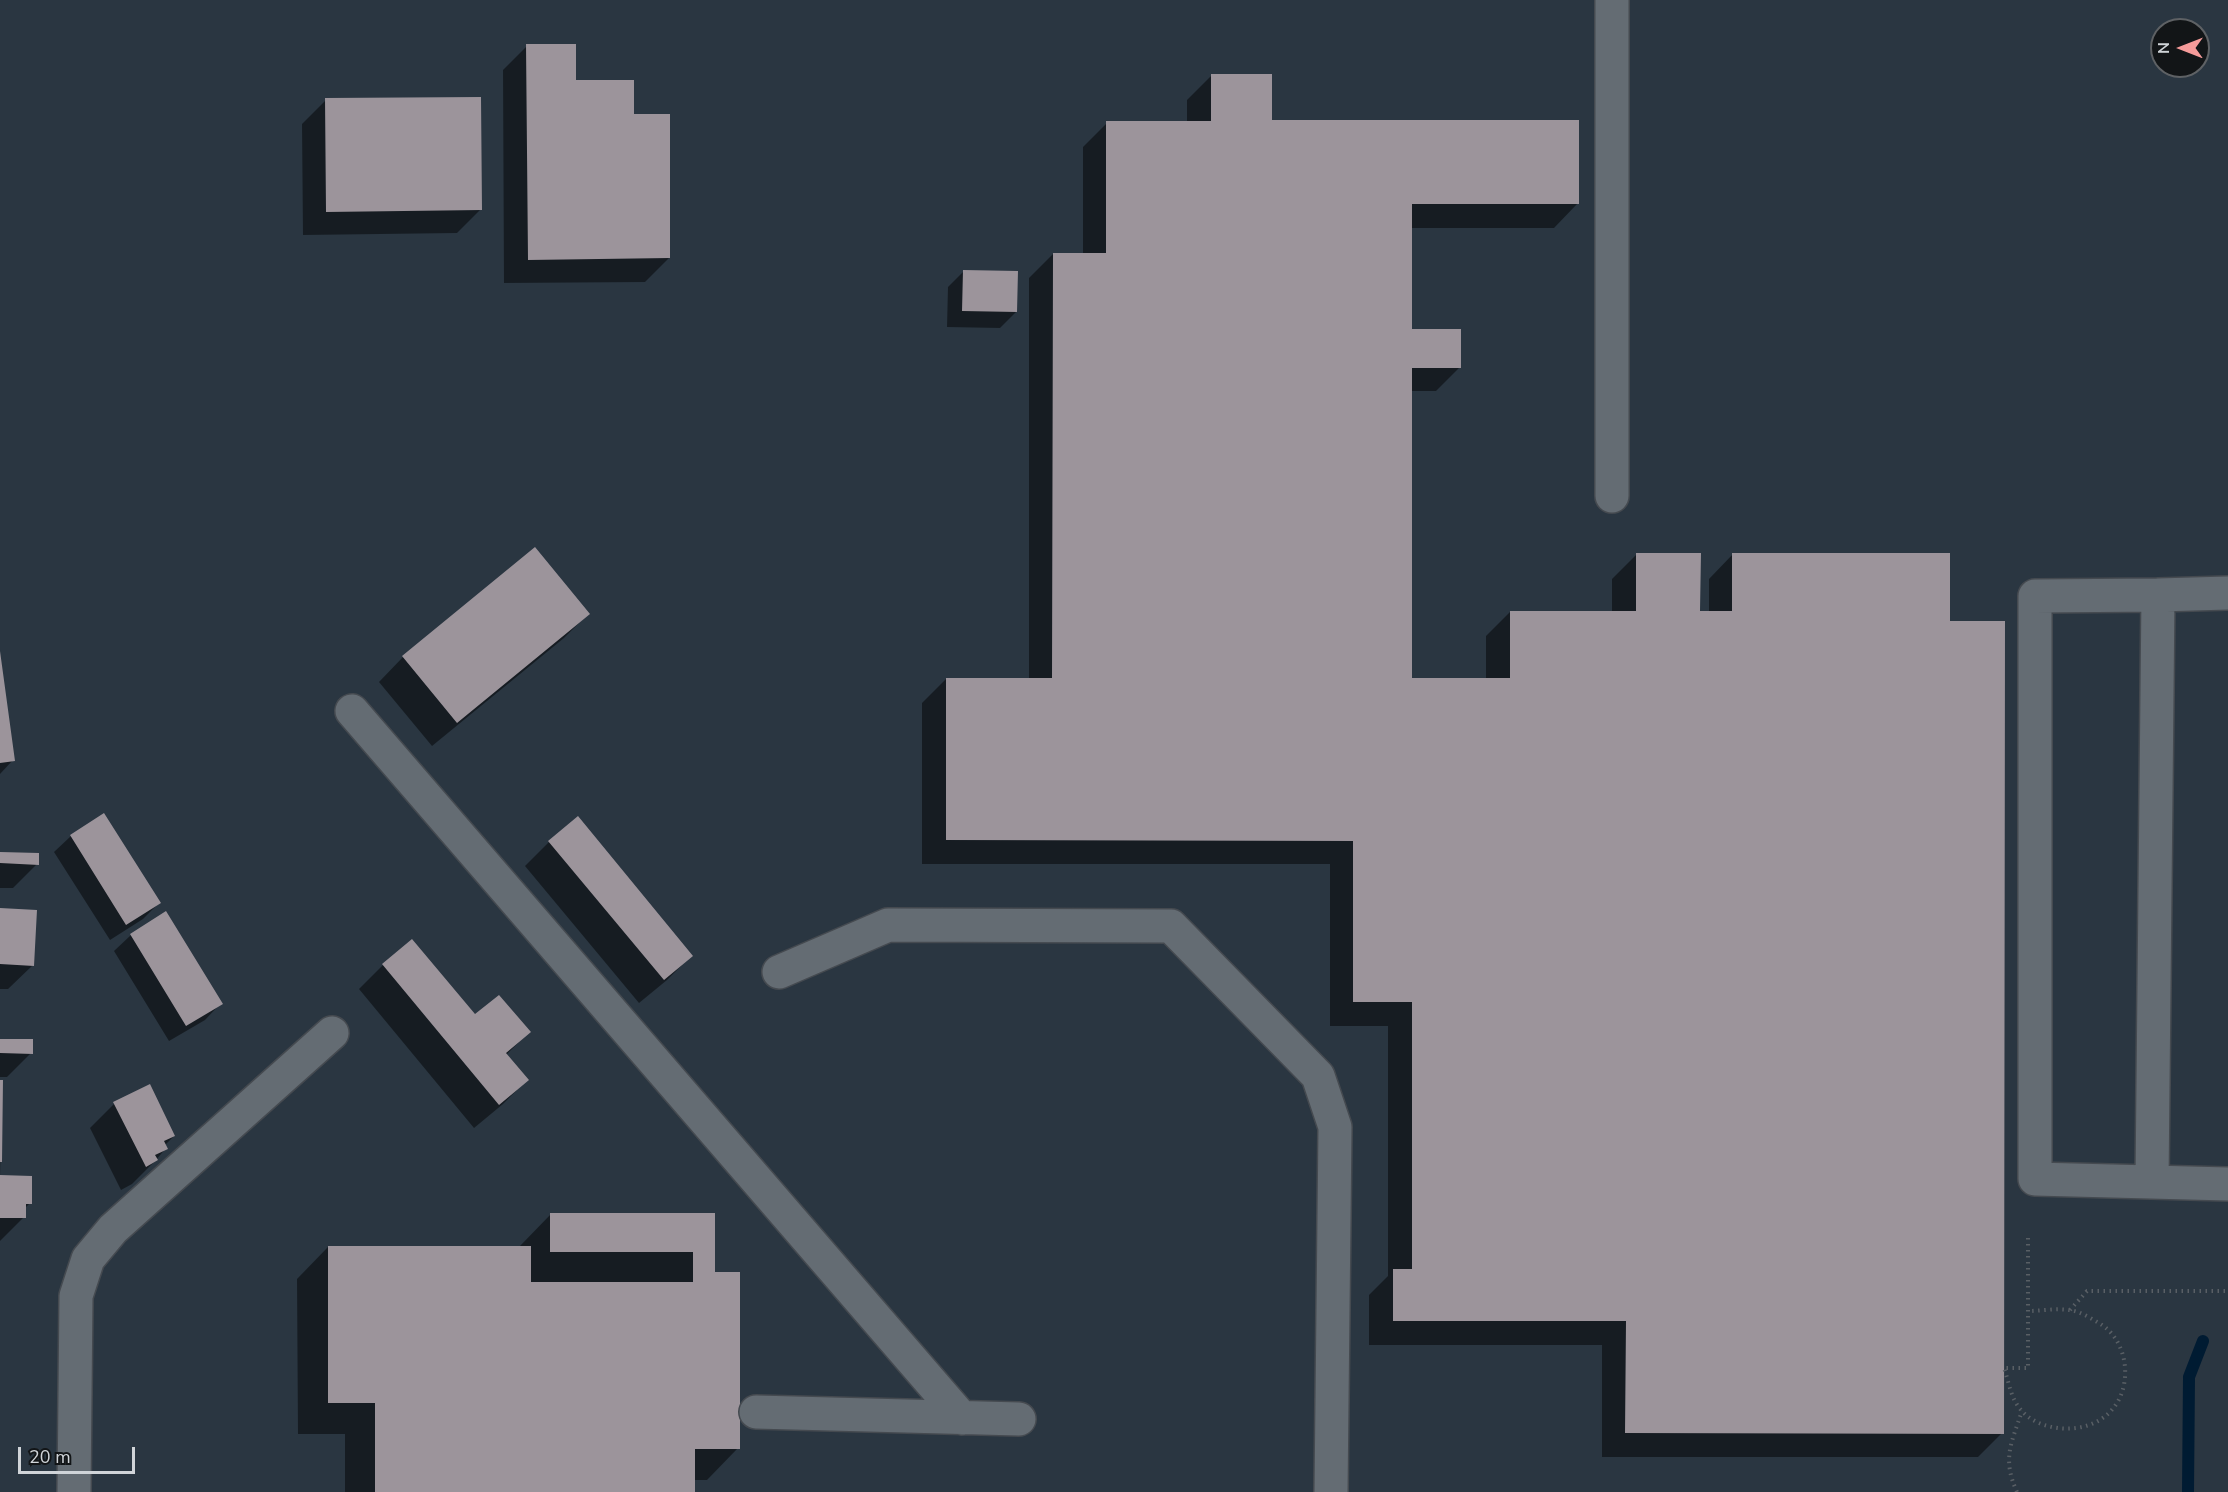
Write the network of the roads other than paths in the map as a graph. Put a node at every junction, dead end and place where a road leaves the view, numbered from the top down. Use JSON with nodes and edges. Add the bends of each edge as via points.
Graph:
{"nodes":[{"id":1,"x":1611,"y":0,"type":"edge"},
{"id":2,"x":1611,"y":496,"type":"dead end"},
{"id":3,"x":2228,"y":593,"type":"edge"},
{"id":4,"x":2158,"y":594,"type":"junction"},
{"id":5,"x":352,"y":711,"type":"dead end"},
{"id":6,"x":779,"y":972,"type":"dead end"},
{"id":7,"x":332,"y":1034,"type":"dead end"},
{"id":8,"x":2151,"y":1182,"type":"junction"},
{"id":9,"x":2228,"y":1184,"type":"edge"},
{"id":10,"x":756,"y":1412,"type":"dead end"},
{"id":11,"x":963,"y":1418,"type":"junction"},
{"id":12,"x":1019,"y":1419,"type":"dead end"},
{"id":13,"x":74,"y":1492,"type":"edge"},
{"id":14,"x":1331,"y":1492,"type":"edge"}],
"edges":[{"from":1,"to":2,"type":"lane"},
{"from":3,"to":4,"type":"lane"},
{"from":4,"to":8,"type":"lane"},
{"from":4,"to":8,"type":"lane","via":[[2035,596],[2035,1179]]},
{"from":5,"to":11,"type":"lane"},
{"from":6,"to":14,"type":"lane","via":[[888,925],[1171,926],[1318,1076],[1335,1127]]},
{"from":7,"to":13,"type":"lane","via":[[113,1229],[88,1259],[76,1296]]},
{"from":8,"to":9,"type":"lane"},
{"from":10,"to":11,"type":"lane"},
{"from":11,"to":12,"type":"lane"}]}
